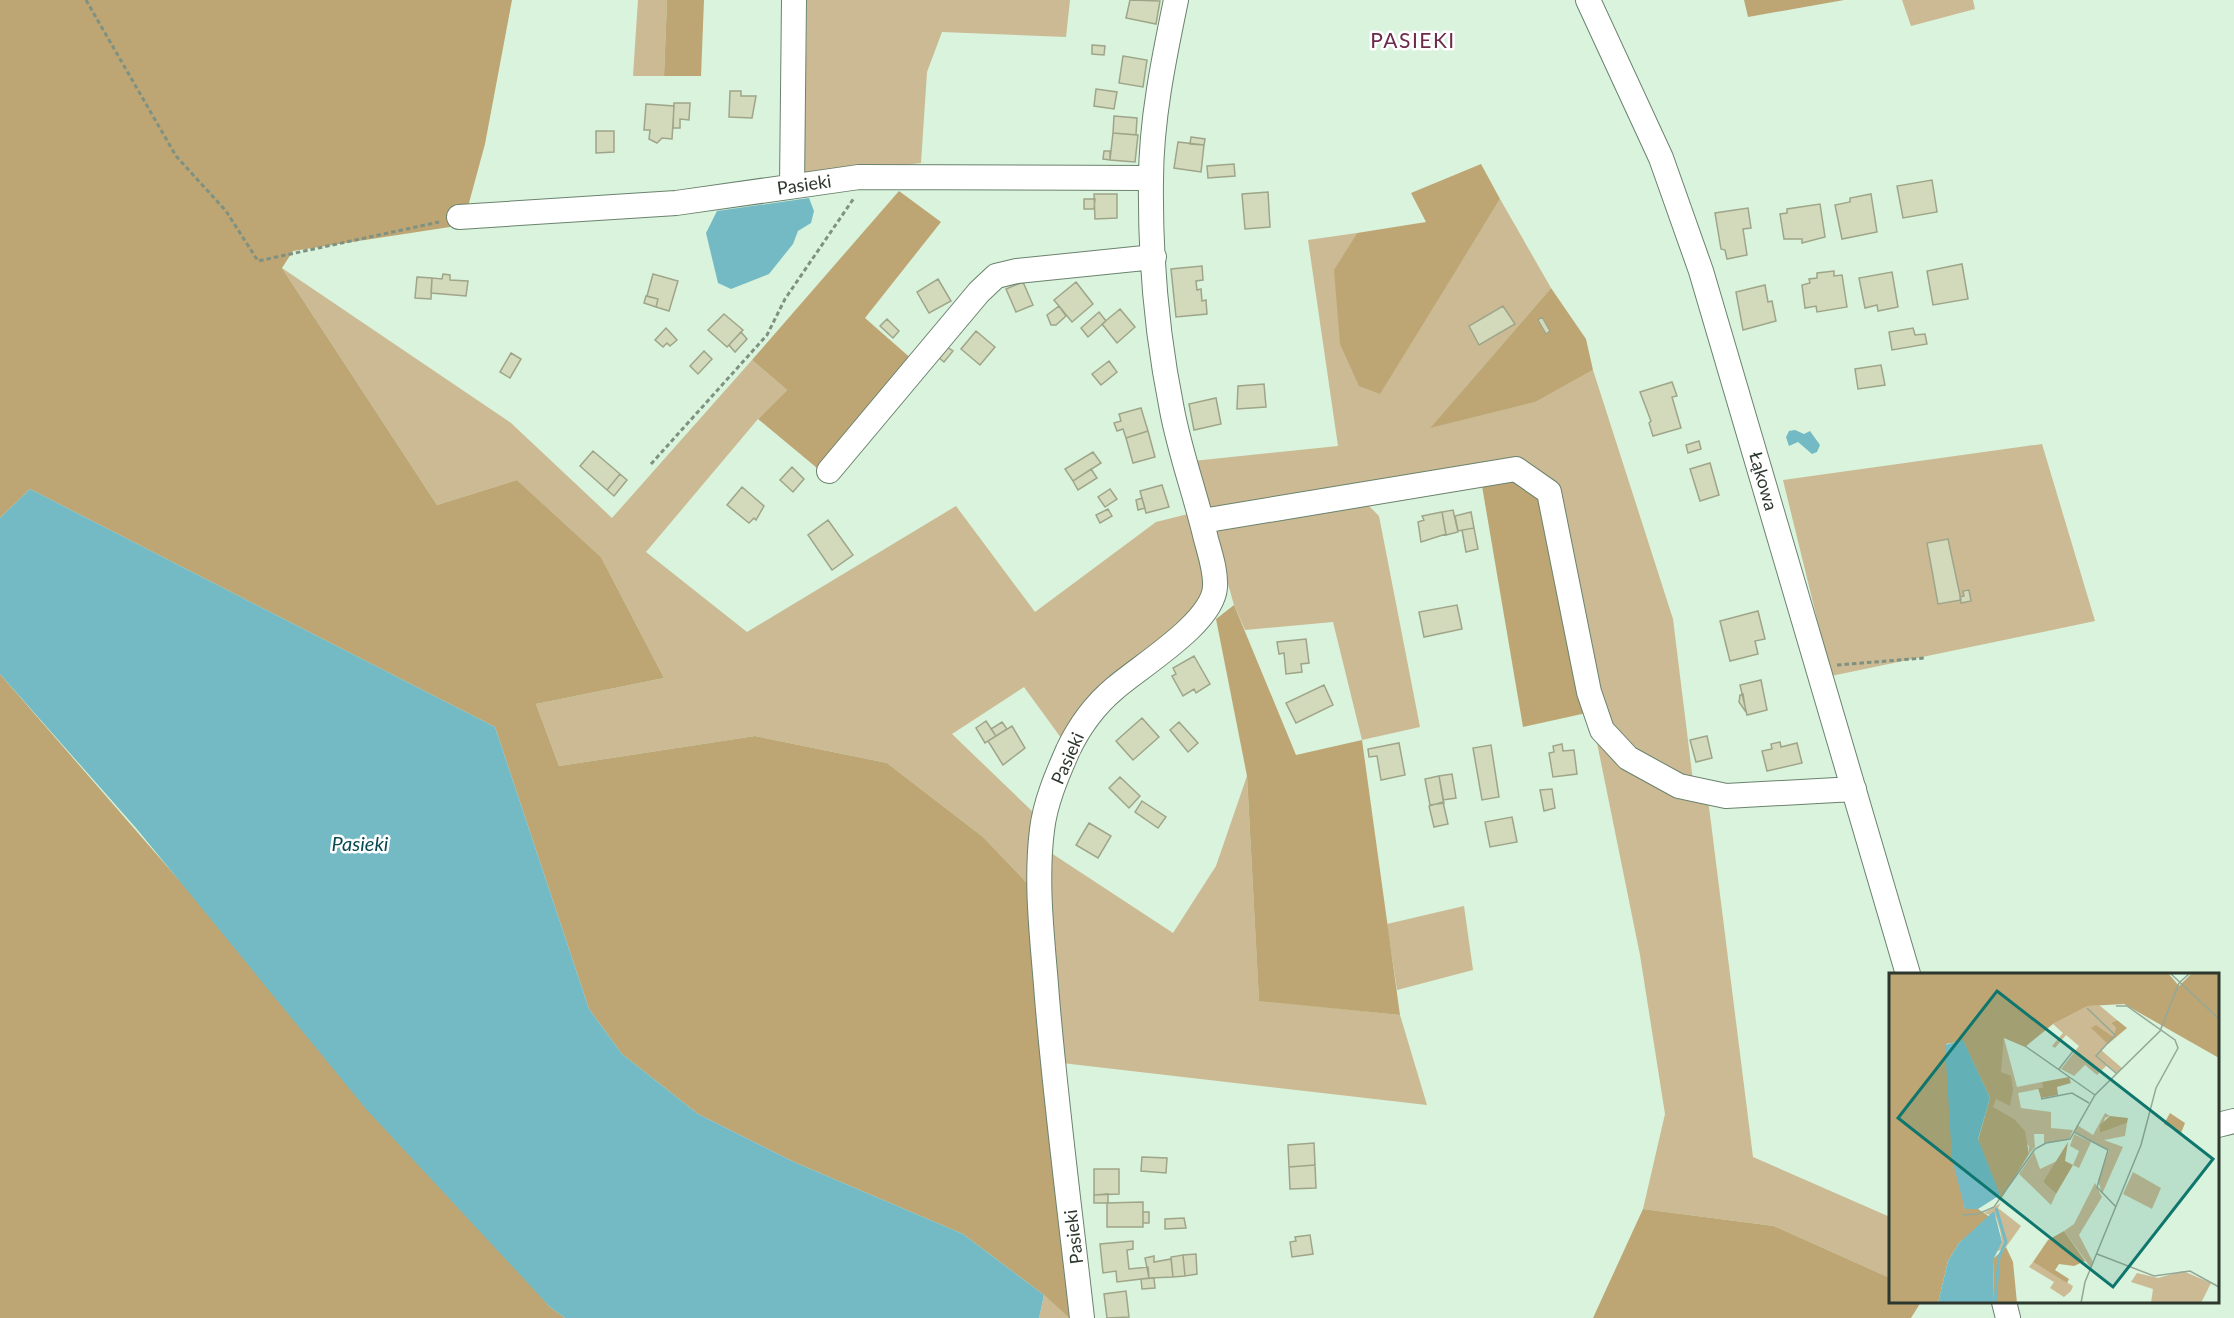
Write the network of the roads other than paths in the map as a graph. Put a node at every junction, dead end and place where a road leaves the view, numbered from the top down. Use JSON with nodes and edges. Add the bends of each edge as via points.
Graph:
{"nodes":[{"id":1,"x":794,"y":0,"type":"edge"},
{"id":2,"x":1176,"y":0,"type":"edge"},
{"id":3,"x":1588,"y":0,"type":"edge"},
{"id":4,"x":1151,"y":178,"type":"junction"},
{"id":5,"x":792,"y":186,"type":"junction"},
{"id":6,"x":459,"y":217,"type":"road end"},
{"id":7,"x":1154,"y":257,"type":"junction"},
{"id":8,"x":829,"y":471,"type":"dead end"},
{"id":9,"x":1202,"y":521,"type":"junction"},
{"id":10,"x":1854,"y":789,"type":"junction"},
{"id":11,"x":1907,"y":973,"type":"edge"},
{"id":12,"x":2234,"y":1121,"type":"edge"},
{"id":13,"x":2219,"y":1125,"type":"edge"},
{"id":14,"x":2004,"y":1303,"type":"edge"},
{"id":15,"x":1083,"y":1318,"type":"edge"},
{"id":16,"x":2008,"y":1318,"type":"edge"}],
"edges":[{"from":1,"to":5,"type":"street"},
{"from":2,"to":4,"type":"street","name":"Pasieki"},
{"from":3,"to":10,"type":"street","name":"Łąkowa","via":[[1661,158],[1701,271]]},
{"from":4,"to":5,"type":"street","name":"Pasieki","via":[[864,177]]},
{"from":4,"to":7,"type":"street","name":"Pasieki"},
{"from":5,"to":6,"type":"street","name":"Pasieki","via":[[676,203]]},
{"from":7,"to":8,"type":"street","via":[[996,276]]},
{"from":7,"to":9,"type":"street","name":"Pasieki","via":[[1162,352],[1172,412]]},
{"from":9,"to":10,"type":"street","via":[[1516,469],[1549,492],[1589,692],[1602,730],[1628,758],[1679,786],[1726,796]]},
{"from":9,"to":15,"type":"street","name":"Pasieki","via":[[1215,588],[1210,604],[1197,621],[1113,690],[1085,720],[1068,750],[1042,828],[1043,948],[1053,1071]]},
{"from":10,"to":11,"type":"street","name":"Łąkowa"},
{"from":12,"to":13,"type":"street"},
{"from":14,"to":16,"type":"street"}]}
